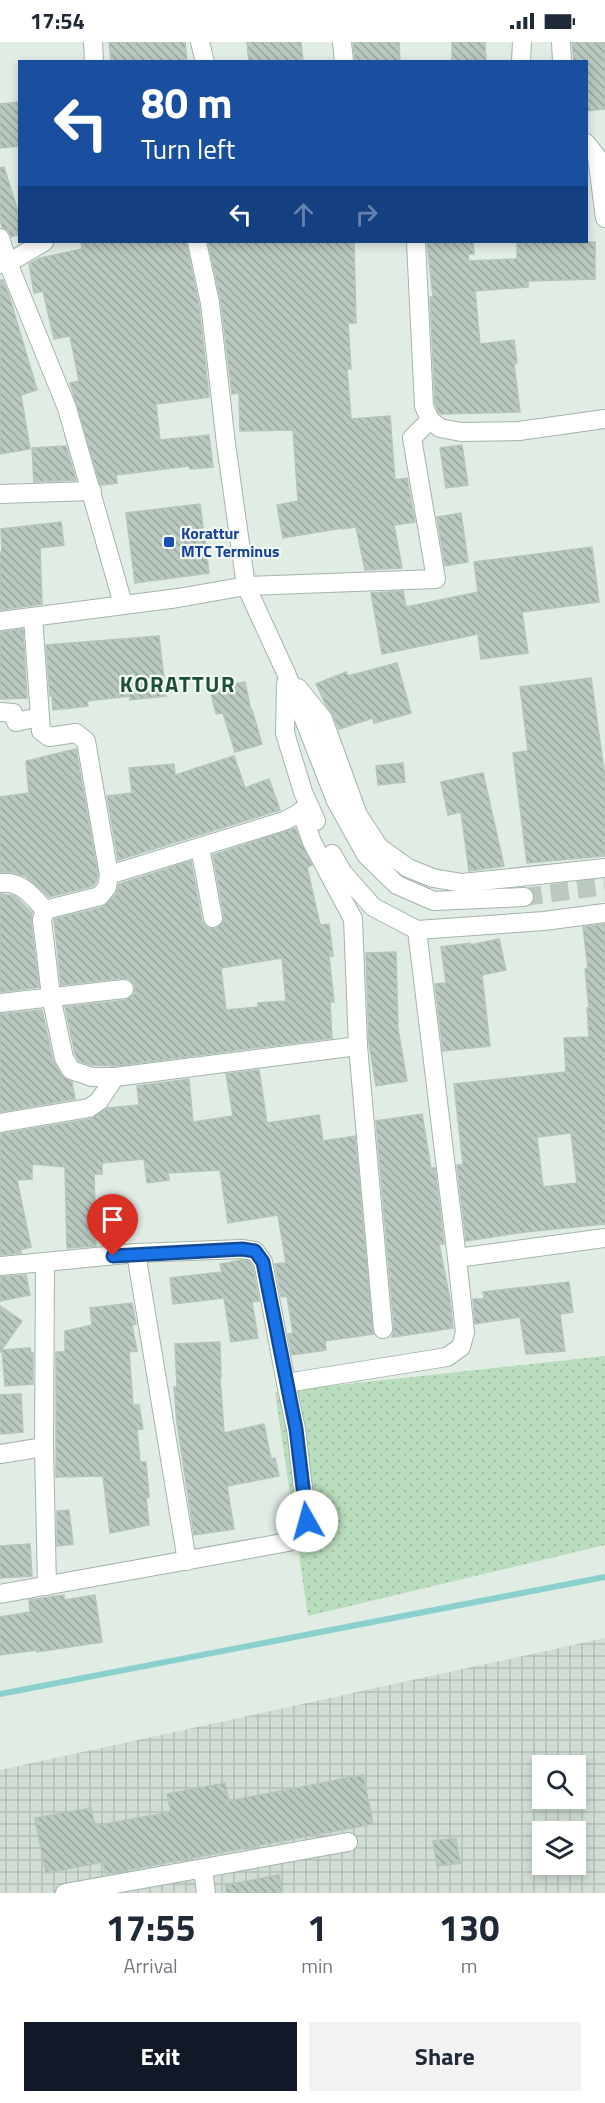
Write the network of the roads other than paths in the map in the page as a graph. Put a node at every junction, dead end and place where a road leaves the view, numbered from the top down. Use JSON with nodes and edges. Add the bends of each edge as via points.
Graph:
{"nodes":[{"id":1,"x":93,"y":42,"type":"edge"},
{"id":2,"x":200,"y":42,"type":"edge"},
{"id":3,"x":342,"y":42,"type":"edge"},
{"id":4,"x":522,"y":42,"type":"edge"},
{"id":5,"x":561,"y":42,"type":"edge"},
{"id":6,"x":94,"y":60,"type":"edge"},
{"id":7,"x":204,"y":60,"type":"edge"},
{"id":8,"x":344,"y":60,"type":"edge"},
{"id":9,"x":521,"y":60,"type":"edge"},
{"id":10,"x":562,"y":60,"type":"edge"},
{"id":11,"x":590,"y":152,"type":"edge"},
{"id":12,"x":605,"y":218,"type":"edge"},
{"id":13,"x":0,"y":238,"type":"edge"},
{"id":14,"x":42,"y":243,"type":"edge"},
{"id":15,"x":197,"y":243,"type":"edge"},
{"id":16,"x":416,"y":243,"type":"edge"},
{"id":17,"x":4,"y":264,"type":"edge"},
{"id":18,"x":605,"y":419,"type":"edge"},
{"id":19,"x":430,"y":420,"type":"junction"},
{"id":20,"x":92,"y":491,"type":"junction"},
{"id":21,"x":0,"y":494,"type":"edge"},
{"id":22,"x":246,"y":586,"type":"junction"},
{"id":23,"x":123,"y":604,"type":"junction"},
{"id":24,"x":33,"y":617,"type":"junction"},
{"id":25,"x":0,"y":621,"type":"edge"},
{"id":26,"x":286,"y":673,"type":"junction"},
{"id":27,"x":0,"y":712,"type":"edge"},
{"id":28,"x":39,"y":717,"type":"junction"},
{"id":29,"x":305,"y":809,"type":"junction"},
{"id":30,"x":200,"y":847,"type":"junction"},
{"id":31,"x":605,"y":868,"type":"edge"},
{"id":32,"x":109,"y":875,"type":"junction"},
{"id":33,"x":0,"y":883,"type":"edge"},
{"id":34,"x":524,"y":897,"type":"tunnel mouth"},
{"id":35,"x":45,"y":910,"type":"junction"},
{"id":36,"x":605,"y":914,"type":"edge"},
{"id":37,"x":213,"y":918,"type":"dead end"},
{"id":38,"x":417,"y":930,"type":"junction"},
{"id":39,"x":124,"y":989,"type":"dead end"},
{"id":40,"x":51,"y":996,"type":"junction"},
{"id":41,"x":0,"y":1003,"type":"edge"},
{"id":42,"x":358,"y":1046,"type":"junction"},
{"id":43,"x":115,"y":1077,"type":"junction"},
{"id":44,"x":0,"y":1123,"type":"edge"},
{"id":45,"x":605,"y":1238,"type":"edge"},
{"id":46,"x":136,"y":1253,"type":"junction"},
{"id":47,"x":457,"y":1258,"type":"junction"},
{"id":48,"x":45,"y":1262,"type":"junction"},
{"id":49,"x":0,"y":1266,"type":"edge"},
{"id":50,"x":383,"y":1329,"type":"dead end"},
{"id":51,"x":286,"y":1383,"type":"junction"},
{"id":52,"x":44,"y":1447,"type":"junction"},
{"id":53,"x":0,"y":1454,"type":"edge"},
{"id":54,"x":187,"y":1560,"type":"junction"},
{"id":55,"x":47,"y":1586,"type":"junction"},
{"id":56,"x":0,"y":1594,"type":"edge"},
{"id":57,"x":348,"y":1842,"type":"dead end"},
{"id":58,"x":203,"y":1869,"type":"junction"},
{"id":59,"x":65,"y":1893,"type":"edge"},
{"id":60,"x":206,"y":1893,"type":"edge"}],
"edges":[{"from":1,"to":6,"type":"street"},
{"from":2,"to":7,"type":"street"},
{"from":3,"to":8,"type":"street"},
{"from":4,"to":9,"type":"street"},
{"from":5,"to":10,"type":"street"},
{"from":11,"to":12,"type":"street"},
{"from":13,"to":17,"type":"street"},
{"from":14,"to":17,"type":"street"},
{"from":15,"to":22,"type":"street","via":[[210,303]]},
{"from":16,"to":19,"type":"street","via":[[424,406]]},
{"from":17,"to":20,"type":"street","via":[[67,408]]},
{"from":18,"to":19,"type":"street","via":[[519,431],[461,432],[440,428]]},
{"from":19,"to":22,"type":"street","via":[[412,438],[436,579]]},
{"from":20,"to":21,"type":"street"},
{"from":20,"to":23,"type":"street"},
{"from":22,"to":23,"type":"street"},
{"from":22,"to":26,"type":"street"},
{"from":23,"to":24,"type":"street"},
{"from":24,"to":25,"type":"street"},
{"from":24,"to":28,"type":"street"},
{"from":26,"to":29,"type":"street","via":[[285,733]]},
{"from":26,"to":31,"type":"street","via":[[323,719],[358,814],[379,847],[408,868],[462,883]]},
{"from":26,"to":34,"type":"street","via":[[336,801],[366,855],[397,885],[434,901]]},
{"from":27,"to":28,"type":"street","via":[[13,713],[16,722]]},
{"from":28,"to":32,"type":"street","via":[[41,731],[49,737],[76,733],[86,741]]},
{"from":29,"to":30,"type":"street","via":[[284,821]]},
{"from":29,"to":38,"type":"street","via":[[342,873],[373,907]]},
{"from":29,"to":42,"type":"street","via":[[312,842],[353,919]]},
{"from":30,"to":32,"type":"street"},
{"from":30,"to":37,"type":"street"},
{"from":32,"to":35,"type":"street","via":[[100,896]]},
{"from":33,"to":35,"type":"street","via":[[19,885]]},
{"from":35,"to":40,"type":"street","via":[[42,920]]},
{"from":36,"to":38,"type":"street"},
{"from":38,"to":47,"type":"street"},
{"from":39,"to":40,"type":"street"},
{"from":40,"to":41,"type":"street"},
{"from":40,"to":43,"type":"street","via":[[64,1058],[71,1070],[92,1077]]},
{"from":42,"to":43,"type":"street"},
{"from":42,"to":50,"type":"street"},
{"from":43,"to":44,"type":"street","via":[[99,1101],[89,1108]]},
{"from":45,"to":47,"type":"street"},
{"from":46,"to":48,"type":"street"},
{"from":46,"to":51,"type":"street","via":[[255,1251],[263,1262]]},
{"from":46,"to":54,"type":"street"},
{"from":47,"to":51,"type":"street","via":[[465,1332],[461,1347],[447,1357]]},
{"from":48,"to":49,"type":"street"},
{"from":48,"to":52,"type":"street"},
{"from":51,"to":54,"type":"street","via":[[307,1521],[295,1539],[288,1542]]},
{"from":52,"to":53,"type":"street"},
{"from":52,"to":55,"type":"street"},
{"from":54,"to":55,"type":"street"},
{"from":55,"to":56,"type":"street"},
{"from":57,"to":58,"type":"street"},
{"from":58,"to":59,"type":"street"},
{"from":58,"to":60,"type":"street"}]}
